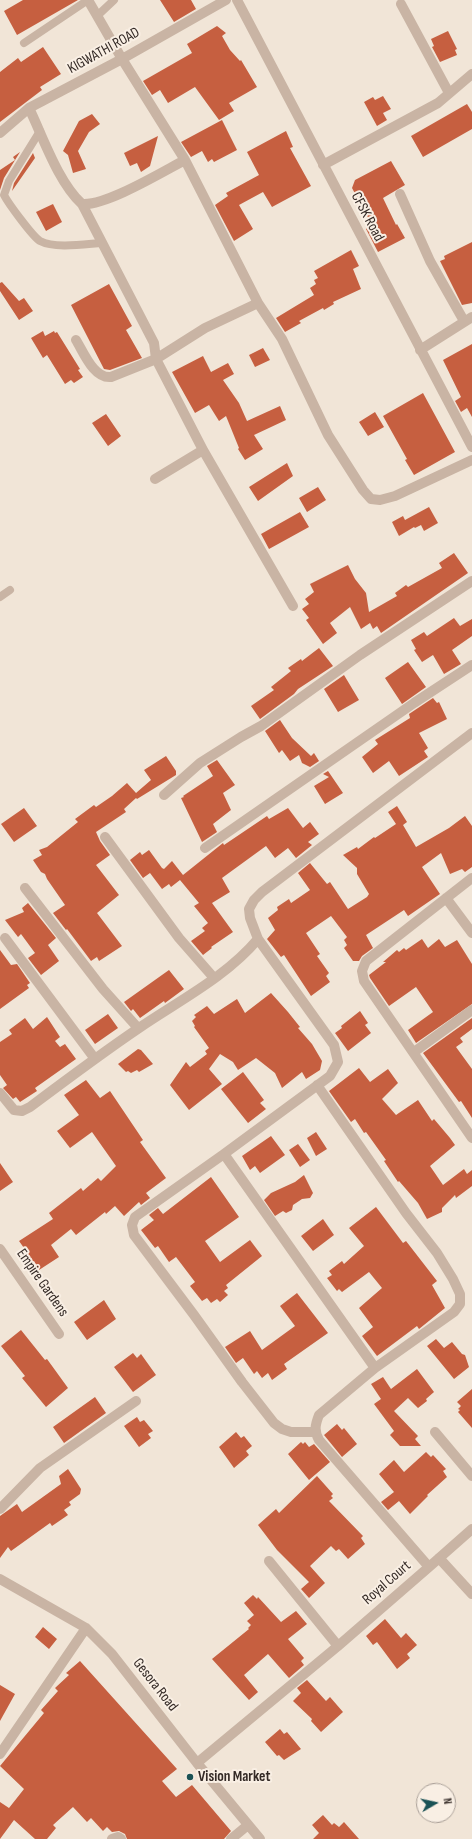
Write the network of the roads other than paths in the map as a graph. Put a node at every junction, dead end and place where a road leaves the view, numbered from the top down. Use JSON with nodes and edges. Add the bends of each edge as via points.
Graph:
{"nodes":[{"id":1,"x":88,"y":0,"type":"edge"},
{"id":2,"x":114,"y":0,"type":"edge"},
{"id":3,"x":226,"y":0,"type":"edge"},
{"id":4,"x":237,"y":0,"type":"edge"},
{"id":5,"x":401,"y":4,"type":"dead end"},
{"id":6,"x":97,"y":16,"type":"junction"},
{"id":7,"x":24,"y":43,"type":"dead end"},
{"id":8,"x":122,"y":59,"type":"junction"},
{"id":9,"x":472,"y":74,"type":"edge"},
{"id":10,"x":449,"y":93,"type":"junction"},
{"id":11,"x":29,"y":108,"type":"junction"},
{"id":12,"x":40,"y":131,"type":"junction"},
{"id":13,"x":0,"y":133,"type":"edge"},
{"id":14,"x":185,"y":160,"type":"junction"},
{"id":15,"x":323,"y":165,"type":"junction"},
{"id":16,"x":400,"y":194,"type":"dead end"},
{"id":17,"x":82,"y":204,"type":"junction"},
{"id":18,"x":102,"y":243,"type":"junction"},
{"id":19,"x":258,"y":303,"type":"junction"},
{"id":20,"x":468,"y":319,"type":"edge"},
{"id":21,"x":76,"y":340,"type":"dead end"},
{"id":22,"x":420,"y":350,"type":"junction"},
{"id":23,"x":156,"y":359,"type":"junction"},
{"id":24,"x":472,"y":447,"type":"edge"},
{"id":25,"x":203,"y":450,"type":"junction"},
{"id":26,"x":472,"y":460,"type":"edge"},
{"id":27,"x":155,"y":479,"type":"dead end"},
{"id":28,"x":472,"y":581,"type":"edge"},
{"id":29,"x":10,"y":590,"type":"dead end"},
{"id":30,"x":0,"y":597,"type":"edge"},
{"id":31,"x":293,"y":606,"type":"dead end"},
{"id":32,"x":472,"y":665,"type":"edge"},
{"id":33,"x":472,"y":733,"type":"edge"},
{"id":34,"x":164,"y":795,"type":"dead end"},
{"id":35,"x":106,"y":837,"type":"dead end"},
{"id":36,"x":205,"y":848,"type":"dead end"},
{"id":37,"x":472,"y":878,"type":"edge"},
{"id":38,"x":25,"y":888,"type":"dead end"},
{"id":39,"x":446,"y":898,"type":"junction"},
{"id":40,"x":472,"y":933,"type":"edge"},
{"id":41,"x":5,"y":938,"type":"dead end"},
{"id":42,"x":258,"y":939,"type":"junction"},
{"id":43,"x":214,"y":978,"type":"junction"},
{"id":44,"x":472,"y":1010,"type":"edge"},
{"id":45,"x":138,"y":1028,"type":"junction"},
{"id":46,"x":414,"y":1052,"type":"junction"},
{"id":47,"x":95,"y":1059,"type":"junction"},
{"id":48,"x":317,"y":1085,"type":"junction"},
{"id":49,"x":0,"y":1093,"type":"edge"},
{"id":50,"x":472,"y":1138,"type":"edge"},
{"id":51,"x":224,"y":1154,"type":"junction"},
{"id":52,"x":0,"y":1249,"type":"edge"},
{"id":53,"x":58,"y":1334,"type":"dead end"},
{"id":54,"x":375,"y":1368,"type":"junction"},
{"id":55,"x":136,"y":1401,"type":"dead end"},
{"id":56,"x":315,"y":1432,"type":"junction"},
{"id":57,"x":435,"y":1432,"type":"dead end"},
{"id":58,"x":472,"y":1476,"type":"edge"},
{"id":59,"x":0,"y":1509,"type":"edge"},
{"id":60,"x":472,"y":1529,"type":"edge"},
{"id":61,"x":439,"y":1558,"type":"junction"},
{"id":62,"x":269,"y":1561,"type":"dead end"},
{"id":63,"x":429,"y":1567,"type":"junction"},
{"id":64,"x":0,"y":1579,"type":"edge"},
{"id":65,"x":472,"y":1594,"type":"edge"},
{"id":66,"x":86,"y":1628,"type":"junction"},
{"id":67,"x":338,"y":1646,"type":"junction"},
{"id":68,"x":0,"y":1754,"type":"edge"},
{"id":69,"x":197,"y":1763,"type":"junction"},
{"id":70,"x":248,"y":1825,"type":"junction"},
{"id":71,"x":112,"y":1839,"type":"edge"},
{"id":72,"x":121,"y":1839,"type":"edge"},
{"id":73,"x":231,"y":1839,"type":"edge"},
{"id":74,"x":260,"y":1839,"type":"edge"}],
"edges":[{"from":1,"to":6,"type":"street"},
{"from":1,"to":7,"type":"lane"},
{"from":2,"to":6,"type":"lane"},
{"from":3,"to":8,"type":"street","name":"KIGWATHI ROAD"},
{"from":4,"to":15,"type":"street","name":"CFSK Road"},
{"from":5,"to":10,"type":"street"},
{"from":6,"to":8,"type":"street"},
{"from":8,"to":11,"type":"street","name":"KIGWATHI ROAD"},
{"from":8,"to":14,"type":"street"},
{"from":9,"to":10,"type":"street"},
{"from":10,"to":15,"type":"street","via":[[438,103]]},
{"from":11,"to":12,"type":"street"},
{"from":11,"to":13,"type":"street","name":"KIGWATHI ROAD"},
{"from":12,"to":17,"type":"street","via":[[61,176]]},
{"from":12,"to":18,"type":"lane","via":[[9,181],[4,194],[10,205],[40,241],[59,245]]},
{"from":14,"to":17,"type":"street","via":[[112,196],[94,203]]},
{"from":14,"to":19,"type":"street"},
{"from":15,"to":22,"type":"street","name":"CFSK Road"},
{"from":16,"to":20,"type":"street","via":[[430,261]]},
{"from":17,"to":18,"type":"street"},
{"from":18,"to":23,"type":"street","via":[[154,343]]},
{"from":19,"to":23,"type":"street","via":[[205,328]]},
{"from":19,"to":26,"type":"street","via":[[282,339],[328,435],[371,499],[380,500],[395,496]]},
{"from":20,"to":22,"type":"street"},
{"from":21,"to":23,"type":"street","via":[[98,374],[105,378]]},
{"from":22,"to":24,"type":"street","name":"CFSK Road"},
{"from":23,"to":25,"type":"street"},
{"from":25,"to":27,"type":"street"},
{"from":25,"to":31,"type":"street"},
{"from":28,"to":34,"type":"street","via":[[360,655],[261,726],[200,763]]},
{"from":29,"to":30,"type":"lane"},
{"from":32,"to":36,"type":"street"},
{"from":33,"to":42,"type":"street","via":[[262,892],[249,909]]},
{"from":35,"to":43,"type":"street","via":[[170,927]]},
{"from":37,"to":39,"type":"street"},
{"from":38,"to":45,"type":"street","via":[[103,989]]},
{"from":39,"to":40,"type":"street"},
{"from":39,"to":46,"type":"street","via":[[366,961],[362,971],[364,981]]},
{"from":41,"to":47,"type":"street"},
{"from":42,"to":43,"type":"street","via":[[246,954]]},
{"from":42,"to":48,"type":"street","via":[[334,1045],[338,1062],[330,1076]]},
{"from":43,"to":45,"type":"street"},
{"from":44,"to":46,"type":"street"},
{"from":45,"to":47,"type":"street"},
{"from":46,"to":50,"type":"street"},
{"from":47,"to":49,"type":"street","via":[[22,1111],[14,1110]]},
{"from":48,"to":51,"type":"street"},
{"from":48,"to":54,"type":"street","via":[[437,1253],[460,1294],[460,1304],[454,1312]]},
{"from":51,"to":54,"type":"street"},
{"from":51,"to":56,"type":"street","via":[[135,1217],[132,1225],[134,1235],[274,1423],[291,1432]]},
{"from":52,"to":53,"type":"street","name":"Empire Gardens"},
{"from":54,"to":56,"type":"street","via":[[319,1415],[315,1423]]},
{"from":55,"to":59,"type":"street","via":[[40,1468]]},
{"from":56,"to":63,"type":"street","name":"Royal Court","via":[[357,1486]]},
{"from":57,"to":58,"type":"street"},
{"from":60,"to":61,"type":"street"},
{"from":61,"to":63,"type":"street"},
{"from":61,"to":65,"type":"street"},
{"from":62,"to":67,"type":"street"},
{"from":63,"to":67,"type":"street","name":"Royal Court"},
{"from":64,"to":66,"type":"street","name":"Gesora Road"},
{"from":66,"to":68,"type":"street"},
{"from":66,"to":69,"type":"street","name":"Gesora Road","via":[[112,1654]]},
{"from":67,"to":69,"type":"street","name":"Royal Court"},
{"from":69,"to":70,"type":"street","name":"Gesora Road"},
{"from":70,"to":73,"type":"street"},
{"from":70,"to":74,"type":"street","name":"Gesora Road"},
{"from":71,"to":72,"type":"street"}]}
